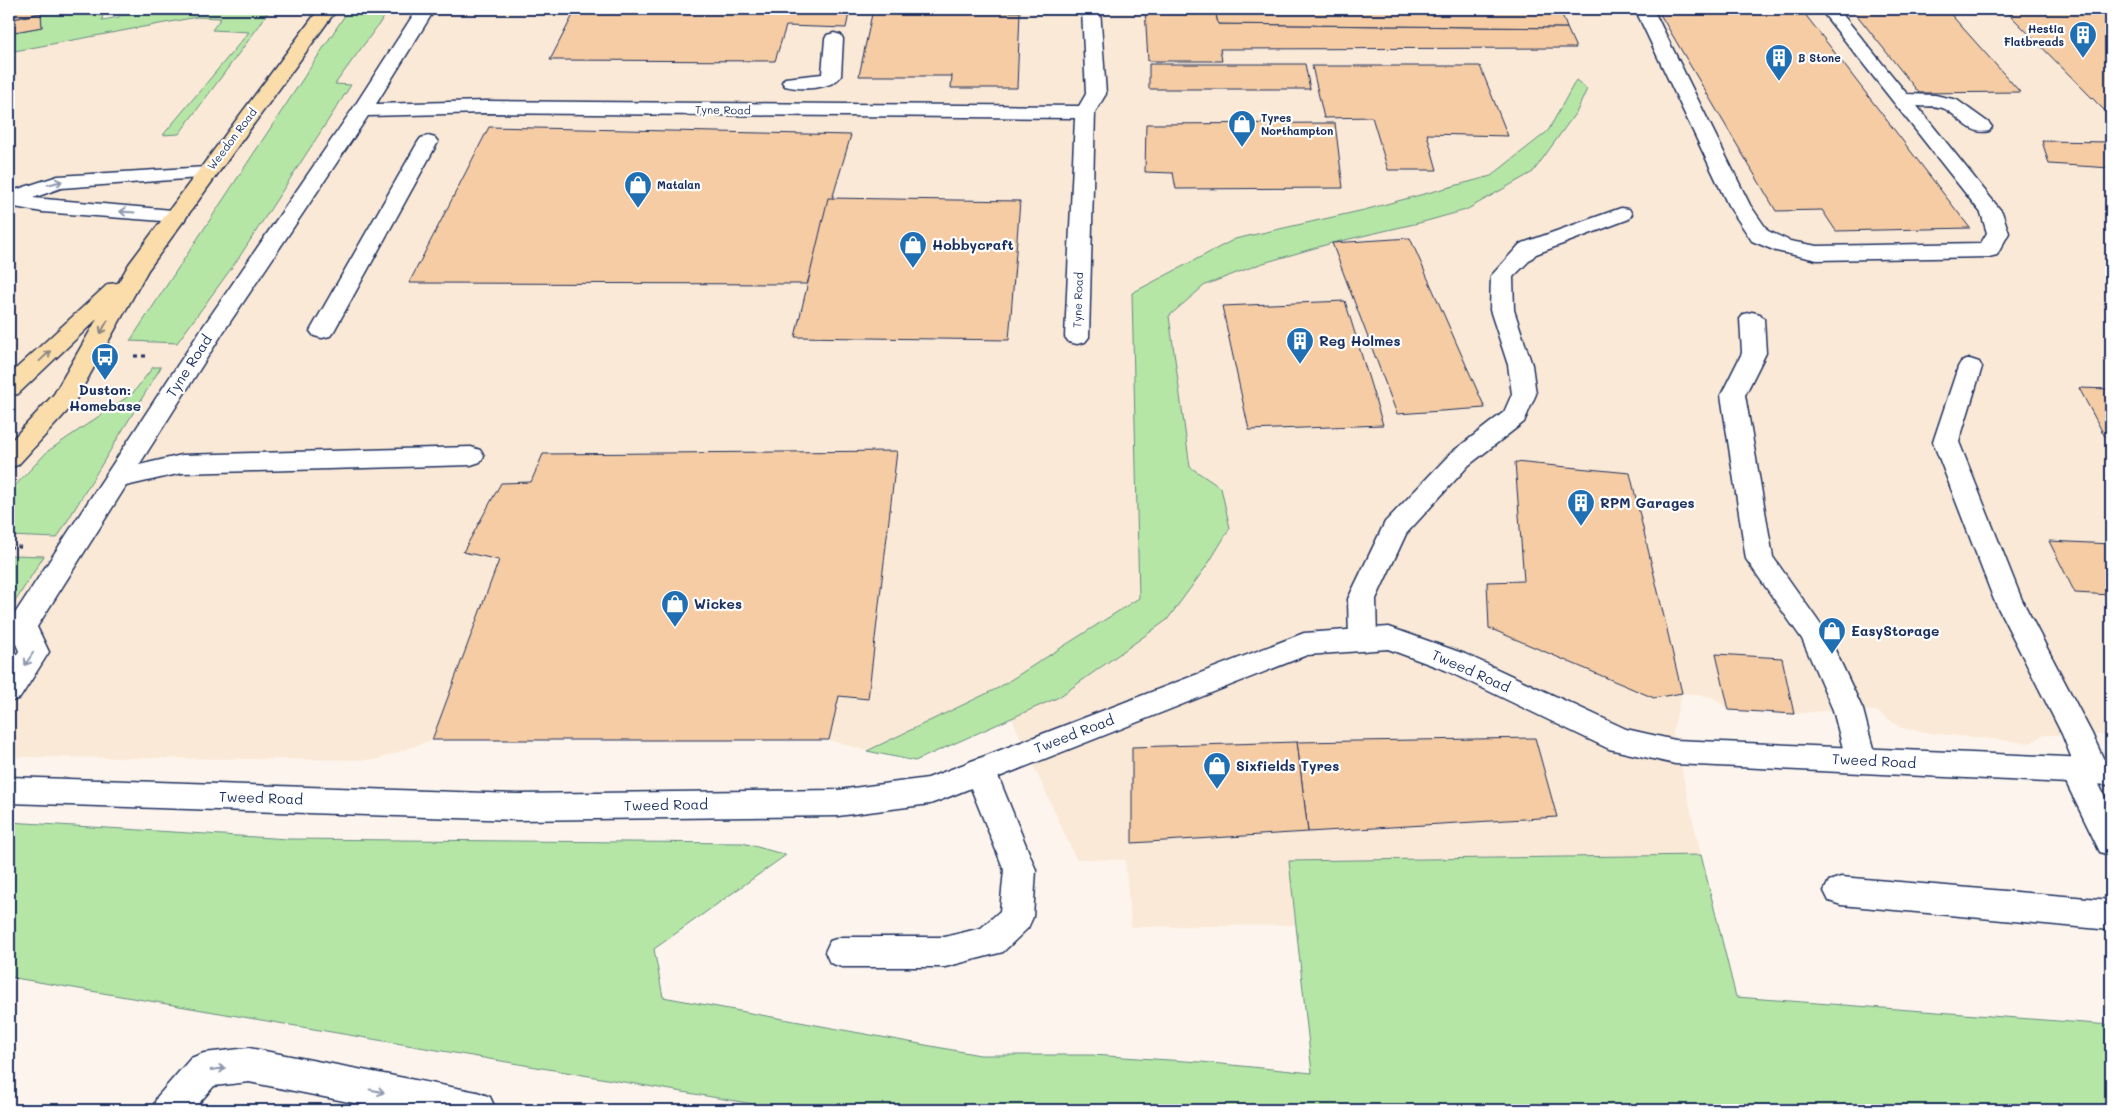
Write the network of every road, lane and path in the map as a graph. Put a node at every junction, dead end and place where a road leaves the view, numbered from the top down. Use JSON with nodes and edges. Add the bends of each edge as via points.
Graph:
{"nodes":[{"id":1,"x":328,"y":9,"type":"edge"},
{"id":2,"x":426,"y":9,"type":"edge"},
{"id":3,"x":1091,"y":9,"type":"edge"},
{"id":4,"x":1644,"y":9,"type":"edge"},
{"id":5,"x":1829,"y":9,"type":"edge"},
{"id":6,"x":834,"y":39,"type":"dead end"},
{"id":7,"x":792,"y":82,"type":"dead end"},
{"id":8,"x":1902,"y":100,"type":"junction"},
{"id":9,"x":362,"y":110,"type":"junction"},
{"id":10,"x":1085,"y":112,"type":"junction"},
{"id":11,"x":1982,"y":128,"type":"dead end"},
{"id":12,"x":428,"y":142,"type":"dead end"},
{"id":13,"x":206,"y":173,"type":"junction"},
{"id":14,"x":9,"y":199,"type":"edge"},
{"id":15,"x":1621,"y":214,"type":"dead end"},
{"id":16,"x":176,"y":216,"type":"junction"},
{"id":17,"x":137,"y":269,"type":"junction"},
{"id":18,"x":1752,"y":319,"type":"dead end"},
{"id":19,"x":322,"y":331,"type":"dead end"},
{"id":20,"x":1077,"y":337,"type":"dead end"},
{"id":21,"x":133,"y":356,"type":"dead end"},
{"id":22,"x":152,"y":356,"type":"dead end"},
{"id":23,"x":1970,"y":366,"type":"dead end"},
{"id":24,"x":9,"y":388,"type":"edge"},
{"id":25,"x":471,"y":456,"type":"dead end"},
{"id":26,"x":9,"y":459,"type":"edge"},
{"id":27,"x":117,"y":479,"type":"junction"},
{"id":28,"x":15,"y":629,"type":"edge"},
{"id":29,"x":1363,"y":640,"type":"junction"},
{"id":30,"x":9,"y":690,"type":"edge"},
{"id":31,"x":1861,"y":760,"type":"junction"},
{"id":32,"x":980,"y":771,"type":"junction"},
{"id":33,"x":2093,"y":771,"type":"edge"},
{"id":34,"x":9,"y":790,"type":"edge"},
{"id":35,"x":2111,"y":842,"type":"edge"},
{"id":36,"x":1841,"y":891,"type":"dead end"},
{"id":37,"x":2111,"y":915,"type":"edge"},
{"id":38,"x":842,"y":952,"type":"dead end"},
{"id":39,"x":170,"y":1110,"type":"edge"},
{"id":40,"x":477,"y":1110,"type":"edge"}],
"edges":[{"from":1,"to":13,"type":"main road","name":"Weedon Road"},
{"from":2,"to":9,"type":"street","name":"Tyne Road"},
{"from":3,"to":10,"type":"street","name":"Tyne Road","via":[[1096,94]]},
{"from":4,"to":8,"type":"street","via":[[1738,206],[1760,236],[1784,246],[1817,253],[1989,250],[1998,233],[1991,212]]},
{"from":5,"to":8,"type":"street"},
{"from":6,"to":7,"type":"street","via":[[831,76],[825,80]]},
{"from":8,"to":11,"type":"street","via":[[1950,104]]},
{"from":9,"to":10,"type":"street","name":"Tyne Road","via":[[486,107]]},
{"from":9,"to":27,"type":"street","name":"Tyne Road","via":[[212,331]]},
{"from":10,"to":20,"type":"street","name":"Tyne Road"},
{"from":12,"to":19,"type":"street"},
{"from":14,"to":13,"type":"street","one_way":true,"via":[[58,182]]},
{"from":13,"to":16,"type":"main road","name":"Weedon Road"},
{"from":16,"to":14,"type":"street","one_way":true,"via":[[42,206]]},
{"from":15,"to":29,"type":"street","via":[[1528,248],[1502,276],[1502,310],[1520,365],[1524,394],[1516,416],[1460,459],[1395,528],[1362,599]]},
{"from":16,"to":17,"type":"main road","name":"Weedon Road"},
{"from":24,"to":17,"type":"main road","name":"Weedon Road","one_way":true},
{"from":17,"to":26,"type":"main road","name":"Weedon Road","one_way":true,"via":[[64,399]]},
{"from":18,"to":31,"type":"street","via":[[1754,353],[1733,394],[1760,559],[1814,635],[1848,710]]},
{"from":21,"to":22,"type":"path"},
{"from":23,"to":33,"type":"street","via":[[1946,442],[2008,600]]},
{"from":25,"to":27,"type":"street","via":[[182,464]]},
{"from":27,"to":28,"type":"street","name":"Tyne Road"},
{"from":28,"to":30,"type":"street","one_way":true,"via":[[34,652]]},
{"from":29,"to":31,"type":"street","name":"Tweed Road","via":[[1389,638],[1455,662],[1620,740],[1675,752]]},
{"from":29,"to":32,"type":"street","name":"Tweed Road","via":[[1304,644]]},
{"from":31,"to":33,"type":"street","name":"Tweed Road"},
{"from":32,"to":34,"type":"street","name":"Tweed Road","via":[[930,791],[838,804],[518,807]]},
{"from":32,"to":38,"type":"street","via":[[1020,870],[1016,917],[990,941],[945,952]]},
{"from":33,"to":35,"type":"street"},
{"from":36,"to":37,"type":"street"},
{"from":39,"to":40,"type":"street","one_way":true,"via":[[204,1070],[249,1065]]}]}
